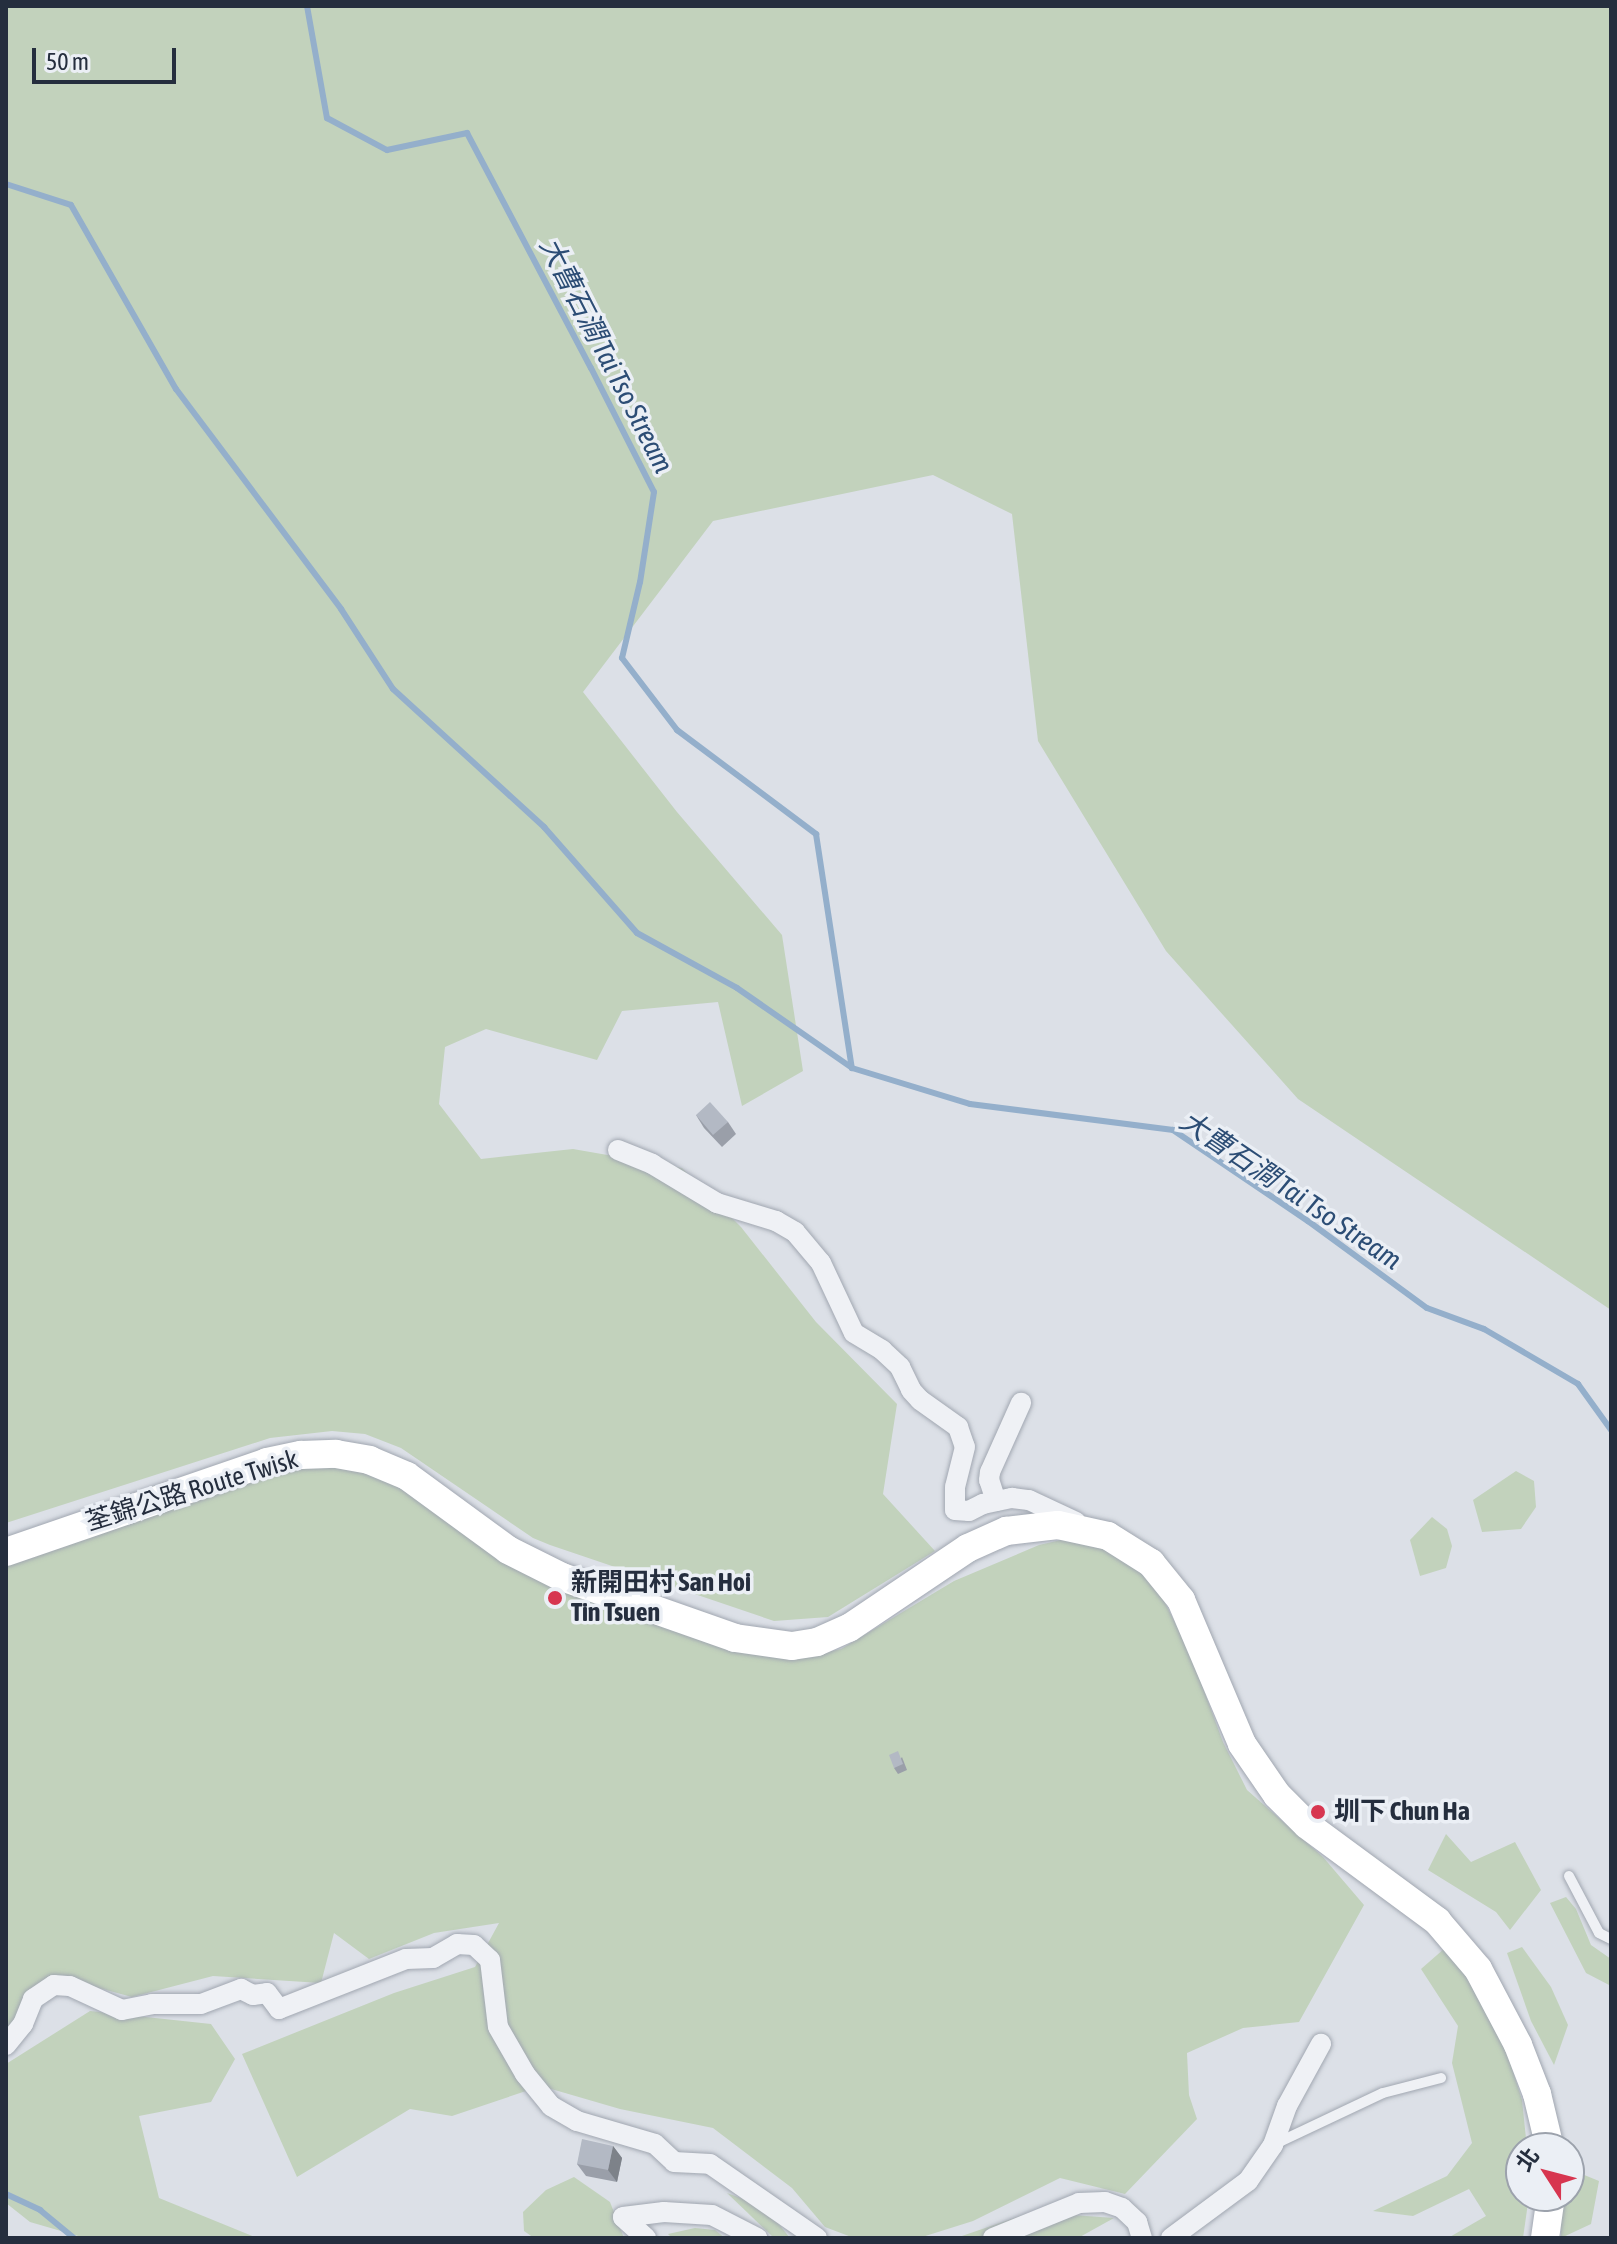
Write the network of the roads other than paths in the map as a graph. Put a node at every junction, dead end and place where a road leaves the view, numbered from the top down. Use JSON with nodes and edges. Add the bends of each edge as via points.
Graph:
{"nodes":[{"id":1,"x":618,"y":1150,"type":"dead end"},
{"id":2,"x":1021,"y":1403,"type":"dead end"},
{"id":3,"x":996,"y":1501,"type":"junction"},
{"id":4,"x":1094,"y":1531,"type":"junction"},
{"id":5,"x":6,"y":1552,"type":"edge"},
{"id":6,"x":1569,"y":1876,"type":"dead end"},
{"id":7,"x":1611,"y":1939,"type":"edge"},
{"id":8,"x":1321,"y":2044,"type":"dead end"},
{"id":9,"x":6,"y":2045,"type":"edge"},
{"id":10,"x":1441,"y":2078,"type":"dead end"},
{"id":11,"x":1546,"y":2132,"type":"edge"},
{"id":12,"x":1273,"y":2145,"type":"junction"},
{"id":13,"x":1549,"y":2212,"type":"edge"},
{"id":14,"x":646,"y":2238,"type":"edge"},
{"id":15,"x":757,"y":2238,"type":"edge"},
{"id":16,"x":817,"y":2238,"type":"edge"},
{"id":17,"x":993,"y":2238,"type":"edge"},
{"id":18,"x":1142,"y":2238,"type":"edge"},
{"id":19,"x":1171,"y":2238,"type":"edge"},
{"id":20,"x":1545,"y":2238,"type":"edge"}],
"edges":[{"from":1,"to":3,"type":"street","via":[[717,1203],[795,1232],[821,1263],[854,1333],[882,1350],[900,1367],[920,1400],[958,1427],[965,1447],[955,1510]]},
{"from":2,"to":3,"type":"street","via":[[990,1472]]},
{"from":3,"to":4,"type":"street","via":[[1029,1500]]},
{"from":4,"to":5,"type":"main road","name":"荃錦公路 Route Twisk","via":[[1042,1525],[1006,1531],[968,1548],[849,1628],[792,1646],[735,1638],[562,1577],[508,1550],[407,1476],[369,1460],[336,1454],[267,1462]]},
{"from":4,"to":11,"type":"main road","name":"荃錦公路 Route Twisk","via":[[1137,1551],[1172,1586],[1242,1744],[1277,1795],[1325,1839],[1437,1921],[1478,1969],[1518,2045]]},
{"from":6,"to":7,"type":"lane","via":[[1599,1933]]},
{"from":8,"to":12,"type":"street","via":[[1287,2106]]},
{"from":9,"to":16,"type":"street","via":[[23,2024],[33,1999],[54,1985],[70,1986],[122,2010],[201,2004],[241,1989],[253,1995],[267,1993],[279,2009],[406,1959],[433,1958],[457,1944],[474,1945],[490,1960],[498,2027],[551,2106],[577,2121],[655,2144],[674,2162],[710,2164]]},
{"from":10,"to":12,"type":"lane","via":[[1383,2093]]},
{"from":12,"to":19,"type":"street","via":[[1234,2194]]},
{"from":13,"to":20,"type":"main road"},
{"from":14,"to":15,"type":"street","via":[[623,2217],[664,2212],[712,2215]]},
{"from":17,"to":18,"type":"street","via":[[1079,2203],[1105,2202],[1137,2222]]}]}
